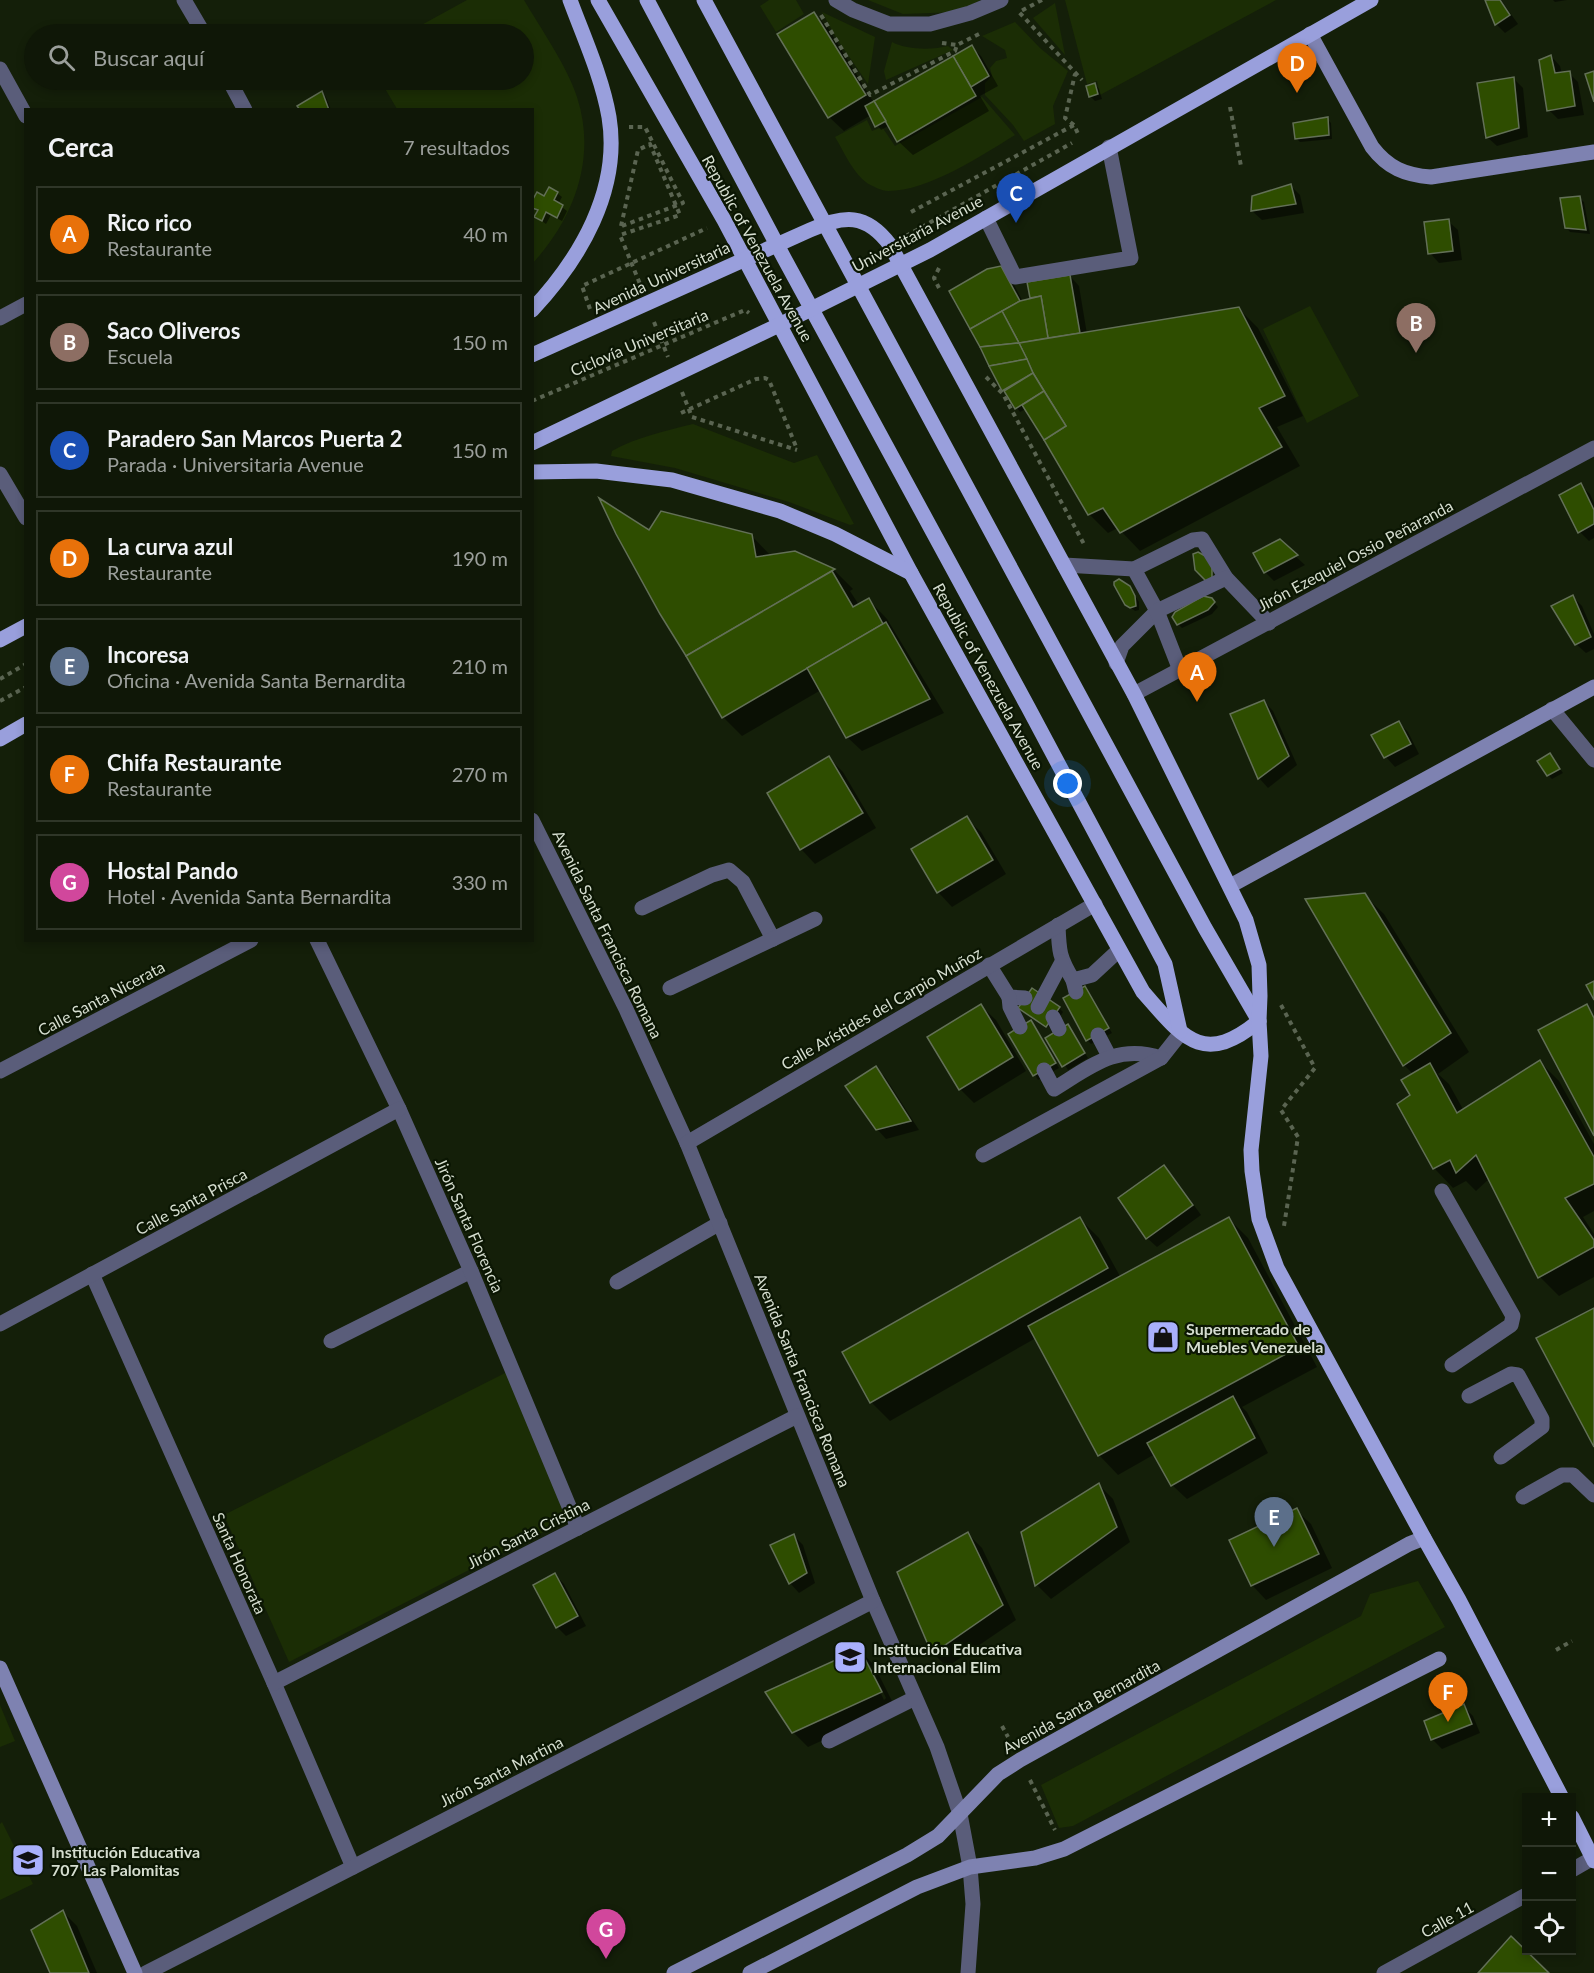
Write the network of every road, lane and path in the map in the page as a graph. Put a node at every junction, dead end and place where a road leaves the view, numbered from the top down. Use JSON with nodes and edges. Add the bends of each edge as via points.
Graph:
{"nodes":[{"id":1,"x":184,"y":0,"type":"edge"},
{"id":2,"x":570,"y":0,"type":"edge"},
{"id":3,"x":598,"y":0,"type":"edge"},
{"id":4,"x":647,"y":0,"type":"edge"},
{"id":5,"x":704,"y":0,"type":"edge"},
{"id":6,"x":836,"y":0,"type":"edge"},
{"id":7,"x":1001,"y":0,"type":"edge"},
{"id":8,"x":1042,"y":0,"type":"edge"},
{"id":9,"x":1371,"y":0,"type":"edge"},
{"id":10,"x":198,"y":24,"type":"edge"},
{"id":11,"x":1310,"y":34,"type":"junction"},
{"id":12,"x":0,"y":69,"type":"edge"},
{"id":13,"x":1075,"y":74,"type":"junction"},
{"id":14,"x":1082,"y":81,"type":"dead end"},
{"id":15,"x":234,"y":90,"type":"edge"},
{"id":16,"x":1230,"y":107,"type":"dead end"},
{"id":17,"x":244,"y":108,"type":"edge"},
{"id":18,"x":24,"y":112,"type":"edge"},
{"id":19,"x":1074,"y":125,"type":"junction"},
{"id":20,"x":624,"y":127,"type":"dead end"},
{"id":21,"x":1079,"y":136,"type":"dead end"},
{"id":22,"x":1109,"y":147,"type":"junction"},
{"id":23,"x":1594,"y":152,"type":"edge"},
{"id":24,"x":1241,"y":166,"type":"dead end"},
{"id":25,"x":911,"y":212,"type":"dead end"},
{"id":26,"x":986,"y":218,"type":"junction"},
{"id":27,"x":724,"y":220,"type":"junction"},
{"id":28,"x":620,"y":235,"type":"dead end"},
{"id":29,"x":745,"y":259,"type":"junction"},
{"id":30,"x":901,"y":264,"type":"junction"},
{"id":31,"x":939,"y":267,"type":"dead end"},
{"id":32,"x":939,"y":288,"type":"dead end"},
{"id":33,"x":24,"y":305,"type":"edge"},
{"id":34,"x":534,"y":308,"type":"edge"},
{"id":35,"x":754,"y":317,"type":"dead end"},
{"id":36,"x":0,"y":318,"type":"edge"},
{"id":37,"x":780,"y":325,"type":"junction"},
{"id":38,"x":597,"y":327,"type":"junction"},
{"id":39,"x":534,"y":354,"type":"edge"},
{"id":40,"x":981,"y":370,"type":"dead end"},
{"id":41,"x":534,"y":400,"type":"edge"},
{"id":42,"x":681,"y":412,"type":"dead end"},
{"id":43,"x":534,"y":442,"type":"edge"},
{"id":44,"x":1594,"y":448,"type":"edge"},
{"id":45,"x":797,"y":450,"type":"dead end"},
{"id":46,"x":534,"y":472,"type":"edge"},
{"id":47,"x":0,"y":474,"type":"edge"},
{"id":48,"x":24,"y":515,"type":"edge"},
{"id":49,"x":1064,"y":565,"type":"junction"},
{"id":50,"x":1096,"y":567,"type":"junction"},
{"id":51,"x":1134,"y":569,"type":"junction"},
{"id":52,"x":911,"y":573,"type":"junction"},
{"id":53,"x":1226,"y":578,"type":"junction"},
{"id":54,"x":1157,"y":611,"type":"junction"},
{"id":55,"x":1269,"y":622,"type":"junction"},
{"id":56,"x":24,"y":627,"type":"edge"},
{"id":57,"x":0,"y":640,"type":"edge"},
{"id":58,"x":1116,"y":663,"type":"junction"},
{"id":59,"x":24,"y":665,"type":"edge"},
{"id":60,"x":1180,"y":670,"type":"junction"},
{"id":61,"x":0,"y":679,"type":"edge"},
{"id":62,"x":1594,"y":687,"type":"edge"},
{"id":63,"x":24,"y":688,"type":"edge"},
{"id":64,"x":1134,"y":694,"type":"junction"},
{"id":65,"x":0,"y":701,"type":"edge"},
{"id":66,"x":1552,"y":709,"type":"junction"},
{"id":67,"x":24,"y":725,"type":"edge"},
{"id":68,"x":0,"y":739,"type":"edge"},
{"id":69,"x":1594,"y":760,"type":"edge"},
{"id":70,"x":534,"y":824,"type":"edge"},
{"id":71,"x":1230,"y":886,"type":"junction"},
{"id":72,"x":1095,"y":904,"type":"junction"},
{"id":73,"x":642,"y":908,"type":"dead end"},
{"id":74,"x":815,"y":919,"type":"dead end"},
{"id":75,"x":1058,"y":925,"type":"junction"},
{"id":76,"x":773,"y":939,"type":"junction"},
{"id":77,"x":247,"y":942,"type":"edge"},
{"id":78,"x":318,"y":942,"type":"edge"},
{"id":79,"x":1119,"y":950,"type":"junction"},
{"id":80,"x":1062,"y":962,"type":"junction"},
{"id":81,"x":989,"y":965,"type":"junction"},
{"id":82,"x":670,"y":988,"type":"dead end"},
{"id":83,"x":1276,"y":996,"type":"dead end"},
{"id":84,"x":1009,"y":997,"type":"junction"},
{"id":85,"x":1025,"y":998,"type":"dead end"},
{"id":86,"x":1038,"y":1007,"type":"dead end"},
{"id":87,"x":1259,"y":1021,"type":"junction"},
{"id":88,"x":1020,"y":1027,"type":"dead end"},
{"id":89,"x":1180,"y":1034,"type":"junction"},
{"id":90,"x":1098,"y":1035,"type":"dead end"},
{"id":91,"x":1109,"y":1056,"type":"junction"},
{"id":92,"x":1161,"y":1058,"type":"junction"},
{"id":93,"x":1044,"y":1070,"type":"dead end"},
{"id":94,"x":0,"y":1071,"type":"edge"},
{"id":95,"x":399,"y":1109,"type":"junction"},
{"id":96,"x":687,"y":1143,"type":"junction"},
{"id":97,"x":983,"y":1155,"type":"dead end"},
{"id":98,"x":1442,"y":1191,"type":"dead end"},
{"id":99,"x":720,"y":1223,"type":"junction"},
{"id":100,"x":1277,"y":1268,"type":"junction"},
{"id":101,"x":471,"y":1271,"type":"junction"},
{"id":102,"x":92,"y":1274,"type":"junction"},
{"id":103,"x":617,"y":1282,"type":"dead end"},
{"id":104,"x":0,"y":1324,"type":"edge"},
{"id":105,"x":331,"y":1341,"type":"dead end"},
{"id":106,"x":1452,"y":1365,"type":"dead end"},
{"id":107,"x":1469,"y":1396,"type":"dead end"},
{"id":108,"x":797,"y":1416,"type":"junction"},
{"id":109,"x":1501,"y":1457,"type":"dead end"},
{"id":110,"x":1594,"y":1495,"type":"edge"},
{"id":111,"x":1523,"y":1497,"type":"dead end"},
{"id":112,"x":578,"y":1528,"type":"junction"},
{"id":113,"x":1424,"y":1538,"type":"junction"},
{"id":114,"x":873,"y":1601,"type":"junction"},
{"id":115,"x":1572,"y":1641,"type":"dead end"},
{"id":116,"x":1556,"y":1650,"type":"dead end"},
{"id":117,"x":1439,"y":1659,"type":"dead end"},
{"id":118,"x":0,"y":1668,"type":"edge"},
{"id":119,"x":274,"y":1683,"type":"junction"},
{"id":120,"x":915,"y":1698,"type":"junction"},
{"id":121,"x":1002,"y":1726,"type":"dead end"},
{"id":122,"x":1008,"y":1737,"type":"dead end"},
{"id":123,"x":830,"y":1741,"type":"dead end"},
{"id":124,"x":1030,"y":1780,"type":"dead end"},
{"id":125,"x":1560,"y":1793,"type":"edge"},
{"id":126,"x":960,"y":1814,"type":"junction"},
{"id":127,"x":1576,"y":1825,"type":"edge"},
{"id":128,"x":1055,"y":1830,"type":"dead end"},
{"id":129,"x":1593,"y":1859,"type":"edge"},
{"id":130,"x":354,"y":1867,"type":"junction"},
{"id":131,"x":970,"y":1867,"type":"junction"},
{"id":132,"x":1576,"y":1868,"type":"edge"},
{"id":133,"x":1522,"y":1898,"type":"edge"},
{"id":134,"x":135,"y":1973,"type":"edge"},
{"id":135,"x":146,"y":1973,"type":"edge"},
{"id":136,"x":674,"y":1973,"type":"edge"},
{"id":137,"x":750,"y":1973,"type":"edge"},
{"id":138,"x":968,"y":1973,"type":"edge"},
{"id":139,"x":1384,"y":1973,"type":"edge"}],
"edges":[{"from":1,"to":10,"type":"street"},
{"from":2,"to":34,"type":"main road","via":[[606,102],[612,141],[610,168],[588,232],[561,275]]},
{"from":3,"to":27,"type":"main road","name":"Republic of Venezuela Avenue"},
{"from":4,"to":89,"type":"main road","name":"Republic of Venezuela Avenue","via":[[1165,964]]},
{"from":5,"to":87,"type":"main road","via":[[1205,928]]},
{"from":6,"to":7,"type":"street","via":[[889,24],[930,24],[970,14]]},
{"from":8,"to":13,"type":"path","via":[[1019,12]]},
{"from":9,"to":11,"type":"main road","name":"Universitaria Avenue"},
{"from":11,"to":22,"type":"main road","name":"Universitaria Avenue"},
{"from":11,"to":23,"type":"main road","via":[[1372,147],[1395,169],[1431,177]]},
{"from":12,"to":18,"type":"street"},
{"from":13,"to":14,"type":"path"},
{"from":13,"to":19,"type":"path","via":[[1065,118]]},
{"from":15,"to":17,"type":"street"},
{"from":16,"to":24,"type":"path"},
{"from":19,"to":21,"type":"path"},
{"from":19,"to":25,"type":"path"},
{"from":20,"to":28,"type":"path","via":[[645,128],[683,203],[621,226],[638,150],[650,144],[680,215]]},
{"from":22,"to":26,"type":"main road","name":"Universitaria Avenue"},
{"from":22,"to":26,"type":"street","via":[[1131,258],[1015,277]]},
{"from":26,"to":30,"type":"main road","name":"Universitaria Avenue"},
{"from":27,"to":29,"type":"main road","name":"Republic of Venezuela Avenue"},
{"from":27,"to":38,"type":"path","via":[[582,286]]},
{"from":29,"to":30,"type":"main road","name":"Avenida Universitaria","via":[[838,219],[851,218],[876,229]]},
{"from":29,"to":37,"type":"main road","name":"Republic of Venezuela Avenue"},
{"from":29,"to":38,"type":"main road","name":"Avenida Universitaria"},
{"from":30,"to":37,"type":"main road","name":"Universitaria Avenue"},
{"from":30,"to":49,"type":"main road"},
{"from":31,"to":32,"type":"path","via":[[934,278]]},
{"from":33,"to":36,"type":"street"},
{"from":35,"to":41,"type":"path","name":"Ciclovía Universitaria","via":[[745,310]]},
{"from":37,"to":43,"type":"main road","name":"Universitaria Avenue"},
{"from":37,"to":52,"type":"main road","name":"Republic of Venezuela Avenue"},
{"from":38,"to":39,"type":"main road","name":"Avenida Universitaria"},
{"from":40,"to":50,"type":"path","via":[[1003,394]]},
{"from":42,"to":45,"type":"path","via":[[765,378]]},
{"from":44,"to":55,"type":"street","name":"Jirón Ezequiel Ossio Peñaranda"},
{"from":46,"to":52,"type":"main road","via":[[596,471],[672,480],[780,511]]},
{"from":47,"to":48,"type":"street"},
{"from":49,"to":50,"type":"street"},
{"from":49,"to":58,"type":"main road"},
{"from":50,"to":51,"type":"street"},
{"from":51,"to":53,"type":"street","via":[[1202,539]]},
{"from":51,"to":54,"type":"street"},
{"from":52,"to":72,"type":"main road","name":"Republic of Venezuela Avenue"},
{"from":53,"to":54,"type":"street"},
{"from":53,"to":55,"type":"street"},
{"from":54,"to":58,"type":"street","via":[[1122,646]]},
{"from":54,"to":60,"type":"street"},
{"from":55,"to":60,"type":"street","name":"Jirón Ezequiel Ossio Peñaranda"},
{"from":56,"to":57,"type":"main road"},
{"from":58,"to":64,"type":"main road"},
{"from":59,"to":61,"type":"path"},
{"from":60,"to":64,"type":"street","name":"Jirón Ezequiel Ossio Peñaranda"},
{"from":62,"to":66,"type":"main road"},
{"from":63,"to":65,"type":"path"},
{"from":64,"to":71,"type":"main road"},
{"from":66,"to":69,"type":"street"},
{"from":66,"to":71,"type":"main road"},
{"from":67,"to":68,"type":"main road"},
{"from":70,"to":96,"type":"street","name":"Avenida Santa Francisca Romana"},
{"from":71,"to":87,"type":"main road","via":[[1246,920],[1259,965]]},
{"from":72,"to":75,"type":"street","name":"Calle Arístides del Carpio Muñoz"},
{"from":72,"to":79,"type":"main road","name":"Republic of Venezuela Avenue"},
{"from":73,"to":76,"type":"street","via":[[729,870],[743,882]]},
{"from":74,"to":76,"type":"street"},
{"from":75,"to":80,"type":"street"},
{"from":75,"to":81,"type":"street","name":"Calle Arístides del Carpio Muñoz"},
{"from":76,"to":82,"type":"street"},
{"from":77,"to":94,"type":"street","name":"Calle Santa Nicerata"},
{"from":78,"to":95,"type":"street","name":"Jirón Santa Florencia"},
{"from":79,"to":80,"type":"street","via":[[1074,986]]},
{"from":79,"to":89,"type":"main road","name":"Republic of Venezuela Avenue","via":[[1143,992]]},
{"from":80,"to":86,"type":"street"},
{"from":81,"to":84,"type":"street"},
{"from":81,"to":96,"type":"street","name":"Calle Arístides del Carpio Muñoz"},
{"from":83,"to":100,"type":"path","via":[[1315,1068],[1281,1110],[1298,1137]]},
{"from":84,"to":85,"type":"street"},
{"from":84,"to":88,"type":"street"},
{"from":87,"to":89,"type":"main road","via":[[1246,1032],[1214,1044],[1198,1043]]},
{"from":87,"to":100,"type":"main road","via":[[1261,1056],[1252,1126],[1252,1171],[1259,1220]]},
{"from":89,"to":92,"type":"street"},
{"from":90,"to":91,"type":"street"},
{"from":91,"to":92,"type":"street","via":[[1147,1053]]},
{"from":91,"to":93,"type":"street","via":[[1080,1065],[1054,1089]]},
{"from":92,"to":97,"type":"street"},
{"from":95,"to":101,"type":"street","name":"Jirón Santa Florencia"},
{"from":95,"to":102,"type":"street","name":"Calle Santa Prisca"},
{"from":96,"to":99,"type":"street","name":"Avenida Santa Francisca Romana"},
{"from":98,"to":106,"type":"street","via":[[1513,1316],[1511,1325]]},
{"from":99,"to":103,"type":"street"},
{"from":99,"to":108,"type":"street","name":"Avenida Santa Francisca Romana"},
{"from":100,"to":113,"type":"main road"},
{"from":101,"to":105,"type":"street"},
{"from":101,"to":112,"type":"street","name":"Jirón Santa Florencia"},
{"from":102,"to":104,"type":"street","name":"Calle Santa Prisca"},
{"from":102,"to":119,"type":"street","name":"Santa Honorata"},
{"from":107,"to":109,"type":"street","via":[[1510,1374],[1518,1375],[1542,1419],[1542,1427]]},
{"from":108,"to":112,"type":"street","name":"Jirón Santa Cristina"},
{"from":108,"to":114,"type":"street","name":"Avenida Santa Francisca Romana"},
{"from":110,"to":111,"type":"street","via":[[1573,1475],[1562,1475]]},
{"from":112,"to":119,"type":"street","name":"Jirón Santa Cristina"},
{"from":113,"to":125,"type":"main road"},
{"from":113,"to":126,"type":"main road","name":"Avenida Santa Bernardita","via":[[1020,1760],[998,1774]]},
{"from":114,"to":120,"type":"street","name":"Avenida Santa Francisca Romana"},
{"from":114,"to":130,"type":"street","name":"Jirón Santa Martina"},
{"from":115,"to":116,"type":"path"},
{"from":117,"to":131,"type":"main road","via":[[1064,1849],[1035,1858]]},
{"from":118,"to":134,"type":"main road"},
{"from":119,"to":130,"type":"street","name":"Santa Honorata"},
{"from":120,"to":123,"type":"street"},
{"from":120,"to":126,"type":"street","name":"Avenida Santa Francisca Romana","via":[[937,1746]]},
{"from":121,"to":122,"type":"path"},
{"from":124,"to":128,"type":"path"},
{"from":126,"to":131,"type":"street","name":"Avenida Santa Francisca Romana"},
{"from":126,"to":136,"type":"main road","name":"Avenida Santa Bernardita","via":[[938,1836],[907,1855]]},
{"from":127,"to":129,"type":"main road"},
{"from":129,"to":132,"type":"street"},
{"from":130,"to":135,"type":"street","name":"Jirón Santa Martina"},
{"from":131,"to":137,"type":"main road","via":[[917,1887]]},
{"from":131,"to":138,"type":"street","name":"Avenida Santa Francisca Romana","via":[[973,1904]]},
{"from":133,"to":139,"type":"street","name":"Calle 11"}]}
